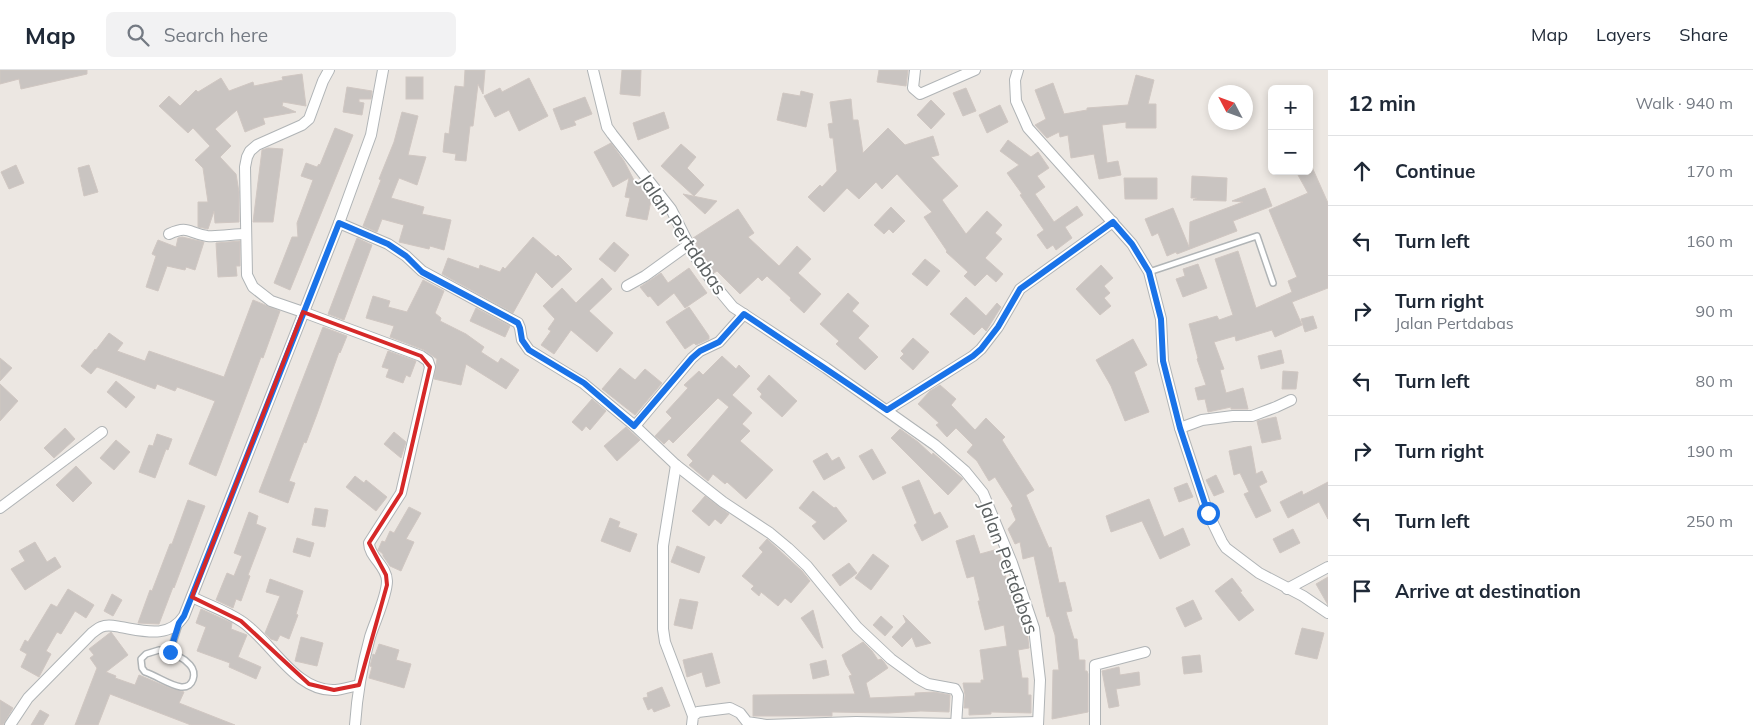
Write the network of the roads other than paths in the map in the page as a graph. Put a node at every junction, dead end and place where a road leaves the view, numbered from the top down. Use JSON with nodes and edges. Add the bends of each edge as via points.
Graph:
{"nodes":[{"id":1,"x":329,"y":70,"type":"edge"},
{"id":2,"x":383,"y":70,"type":"edge"},
{"id":3,"x":593,"y":70,"type":"edge"},
{"id":4,"x":915,"y":70,"type":"edge"},
{"id":5,"x":975,"y":70,"type":"edge"},
{"id":6,"x":1018,"y":70,"type":"edge"},
{"id":7,"x":1113,"y":222,"type":"junction"},
{"id":8,"x":339,"y":223,"type":"junction"},
{"id":9,"x":169,"y":234,"type":"dead end"},
{"id":10,"x":246,"y":234,"type":"junction"},
{"id":11,"x":688,"y":245,"type":"junction"},
{"id":12,"x":1149,"y":272,"type":"junction"},
{"id":13,"x":1273,"y":283,"type":"dead end"},
{"id":14,"x":627,"y":286,"type":"dead end"},
{"id":15,"x":303,"y":312,"type":"junction"},
{"id":16,"x":744,"y":314,"type":"junction"},
{"id":17,"x":1291,"y":400,"type":"dead end"},
{"id":18,"x":887,"y":410,"type":"junction"},
{"id":19,"x":634,"y":426,"type":"junction"},
{"id":20,"x":1180,"y":428,"type":"junction"},
{"id":21,"x":102,"y":432,"type":"dead end"},
{"id":22,"x":676,"y":465,"type":"junction"},
{"id":23,"x":0,"y":508,"type":"edge"},
{"id":24,"x":1328,"y":567,"type":"edge"},
{"id":25,"x":1287,"y":589,"type":"junction"},
{"id":26,"x":192,"y":597,"type":"junction"},
{"id":27,"x":1328,"y":613,"type":"edge"},
{"id":28,"x":179,"y":623,"type":"junction"},
{"id":29,"x":170,"y":652,"type":"junction"},
{"id":30,"x":1145,"y":652,"type":"dead end"},
{"id":31,"x":358,"y":685,"type":"junction"},
{"id":32,"x":692,"y":720,"type":"edge"},
{"id":33,"x":747,"y":723,"type":"edge"},
{"id":34,"x":856,"y":723,"type":"edge"},
{"id":35,"x":907,"y":724,"type":"edge"},
{"id":36,"x":956,"y":724,"type":"edge"},
{"id":37,"x":1038,"y":724,"type":"edge"},
{"id":38,"x":10,"y":725,"type":"edge"},
{"id":39,"x":355,"y":725,"type":"edge"},
{"id":40,"x":802,"y":725,"type":"edge"},
{"id":41,"x":1094,"y":725,"type":"edge"}],
"edges":[{"from":1,"to":10,"type":"street","via":[[309,120],[257,145],[246,157]]},
{"from":2,"to":8,"type":"street","via":[[371,135]]},
{"from":3,"to":11,"type":"street","name":"Jalan Pertdabas","via":[[607,127],[671,209]]},
{"from":4,"to":5,"type":"street","via":[[913,88],[920,94]]},
{"from":6,"to":7,"type":"street","via":[[1016,101],[1028,128]]},
{"from":7,"to":12,"type":"street","via":[[1132,244]]},
{"from":7,"to":18,"type":"street","via":[[1020,289],[998,327],[973,356]]},
{"from":8,"to":15,"type":"street"},
{"from":8,"to":19,"type":"street","via":[[388,244],[422,272],[518,323],[522,340],[529,350],[584,383]]},
{"from":9,"to":10,"type":"street","via":[[186,229],[207,236]]},
{"from":10,"to":15,"type":"street","via":[[247,275],[253,287],[271,301]]},
{"from":11,"to":14,"type":"street"},
{"from":11,"to":16,"type":"street","name":"Jalan Pertdabas","via":[[713,283],[733,307]]},
{"from":12,"to":13,"type":"lane","via":[[1257,236]]},
{"from":12,"to":20,"type":"street","via":[[1161,319],[1163,361]]},
{"from":15,"to":26,"type":"street"},
{"from":15,"to":31,"type":"street","via":[[421,356],[430,367],[401,493],[370,543],[370,550],[386,575],[387,584]]},
{"from":16,"to":18,"type":"street","name":"Jalan Pertdabas"},
{"from":16,"to":19,"type":"street","via":[[719,342],[692,358]]},
{"from":17,"to":20,"type":"street","via":[[1252,416],[1202,420]]},
{"from":18,"to":37,"type":"street","name":"Jalan Pertdabas","via":[[935,445],[984,493],[1034,628],[1040,680]]},
{"from":19,"to":22,"type":"street"},
{"from":20,"to":25,"type":"street","via":[[1208,513],[1222,542],[1252,567]]},
{"from":21,"to":23,"type":"street"},
{"from":22,"to":32,"type":"street","via":[[663,546],[663,629]]},
{"from":22,"to":36,"type":"street","via":[[788,548],[857,627],[892,659],[928,684],[955,689],[958,696]]},
{"from":24,"to":25,"type":"street"},
{"from":25,"to":27,"type":"street"},
{"from":26,"to":28,"type":"street"},
{"from":26,"to":31,"type":"street","via":[[241,621],[310,684],[334,690]]},
{"from":28,"to":29,"type":"lane"},
{"from":28,"to":38,"type":"street","via":[[162,632],[152,633],[108,625],[100,627],[28,698]]},
{"from":29,"to":29,"type":"lane","via":[[191,666],[194,675],[187,687],[145,672],[142,668],[141,659],[146,654],[159,650]]},
{"from":30,"to":41,"type":"street","via":[[1095,666]]},
{"from":31,"to":39,"type":"street"},
{"from":32,"to":33,"type":"street","via":[[698,712],[730,708],[740,713]]},
{"from":33,"to":40,"type":"street"},
{"from":34,"to":35,"type":"street"},
{"from":34,"to":40,"type":"street"},
{"from":35,"to":36,"type":"street"},
{"from":36,"to":37,"type":"street"}]}
